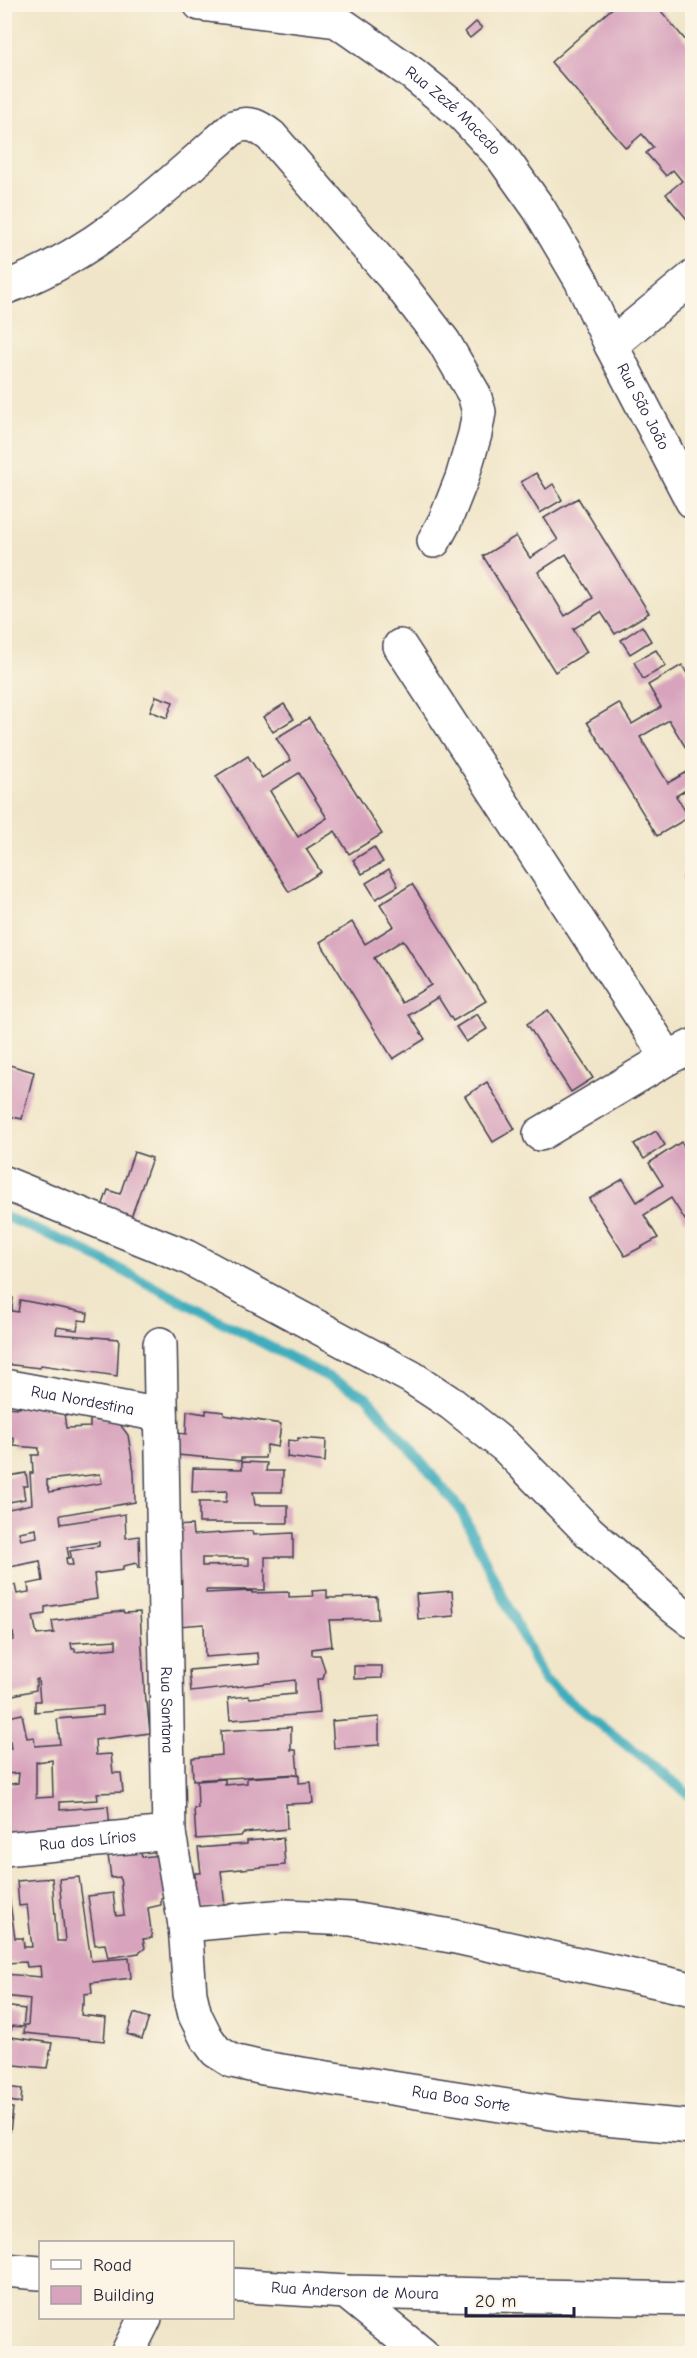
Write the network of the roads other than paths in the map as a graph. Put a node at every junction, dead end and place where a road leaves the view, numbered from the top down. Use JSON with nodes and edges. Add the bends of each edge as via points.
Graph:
{"nodes":[{"id":1,"x":200,"y":4,"type":"edge"},
{"id":2,"x":334,"y":13,"type":"edge"},
{"id":3,"x":693,"y":278,"type":"edge"},
{"id":4,"x":4,"y":288,"type":"edge"},
{"id":5,"x":611,"y":345,"type":"junction"},
{"id":6,"x":693,"y":501,"type":"edge"},
{"id":7,"x":434,"y":541,"type":"dead end"},
{"id":8,"x":400,"y":646,"type":"dead end"},
{"id":9,"x":680,"y":1052,"type":"edge"},
{"id":10,"x":540,"y":1134,"type":"dead end"},
{"id":11,"x":4,"y":1183,"type":"edge"},
{"id":12,"x":160,"y":1344,"type":"dead end"},
{"id":13,"x":4,"y":1386,"type":"edge"},
{"id":14,"x":161,"y":1415,"type":"junction"},
{"id":15,"x":693,"y":1621,"type":"edge"},
{"id":16,"x":169,"y":1833,"type":"junction"},
{"id":17,"x":4,"y":1849,"type":"edge"},
{"id":18,"x":185,"y":1925,"type":"junction"},
{"id":19,"x":693,"y":1989,"type":"edge"},
{"id":20,"x":232,"y":2061,"type":"joint"},
{"id":21,"x":693,"y":2127,"type":"edge"},
{"id":22,"x":4,"y":2270,"type":"edge"},
{"id":23,"x":39,"y":2273,"type":"edge"},
{"id":24,"x":234,"y":2285,"type":"edge"},
{"id":25,"x":346,"y":2292,"type":"junction"},
{"id":26,"x":693,"y":2299,"type":"edge"},
{"id":27,"x":144,"y":2319,"type":"edge"},
{"id":28,"x":127,"y":2354,"type":"edge"},
{"id":29,"x":422,"y":2354,"type":"edge"}],
"edges":[{"from":1,"to":2,"type":"street","name":"Rua Zezé Macedo"},
{"from":2,"to":5,"type":"street","name":"Rua Zezé Macedo","via":[[461,113],[502,157],[539,209],[581,280]]},
{"from":3,"to":5,"type":"street"},
{"from":4,"to":7,"type":"street","via":[[33,278],[97,242],[234,128],[246,123],[258,126],[271,136],[401,286],[444,342],[474,394],[479,412],[475,434],[462,478]]},
{"from":5,"to":6,"type":"street","name":"Rua São João"},
{"from":8,"to":9,"type":"street"},
{"from":9,"to":10,"type":"street"},
{"from":11,"to":15,"type":"street","via":[[187,1257],[411,1377],[506,1447],[590,1532]]},
{"from":12,"to":14,"type":"street","name":"Rua Santana"},
{"from":13,"to":14,"type":"street","name":"Rua Nordestina"},
{"from":14,"to":16,"type":"street","name":"Rua Santana"},
{"from":16,"to":17,"type":"street","name":"Rua dos Lírios"},
{"from":16,"to":18,"type":"street","name":"Rua Santana"},
{"from":18,"to":19,"type":"street","via":[[285,1916],[351,1919],[451,1936]]},
{"from":18,"to":20,"type":"street","name":"Rua Santana","via":[[195,2015],[216,2050]]},
{"from":20,"to":21,"type":"street","name":"Rua Boa Sorte","via":[[572,2116]]},
{"from":22,"to":23,"type":"street"},
{"from":24,"to":25,"type":"street","name":"Rua Anderson de Moura"},
{"from":25,"to":26,"type":"street","name":"Rua Anderson de Moura"},
{"from":25,"to":29,"type":"street"},
{"from":27,"to":28,"type":"street"}]}
